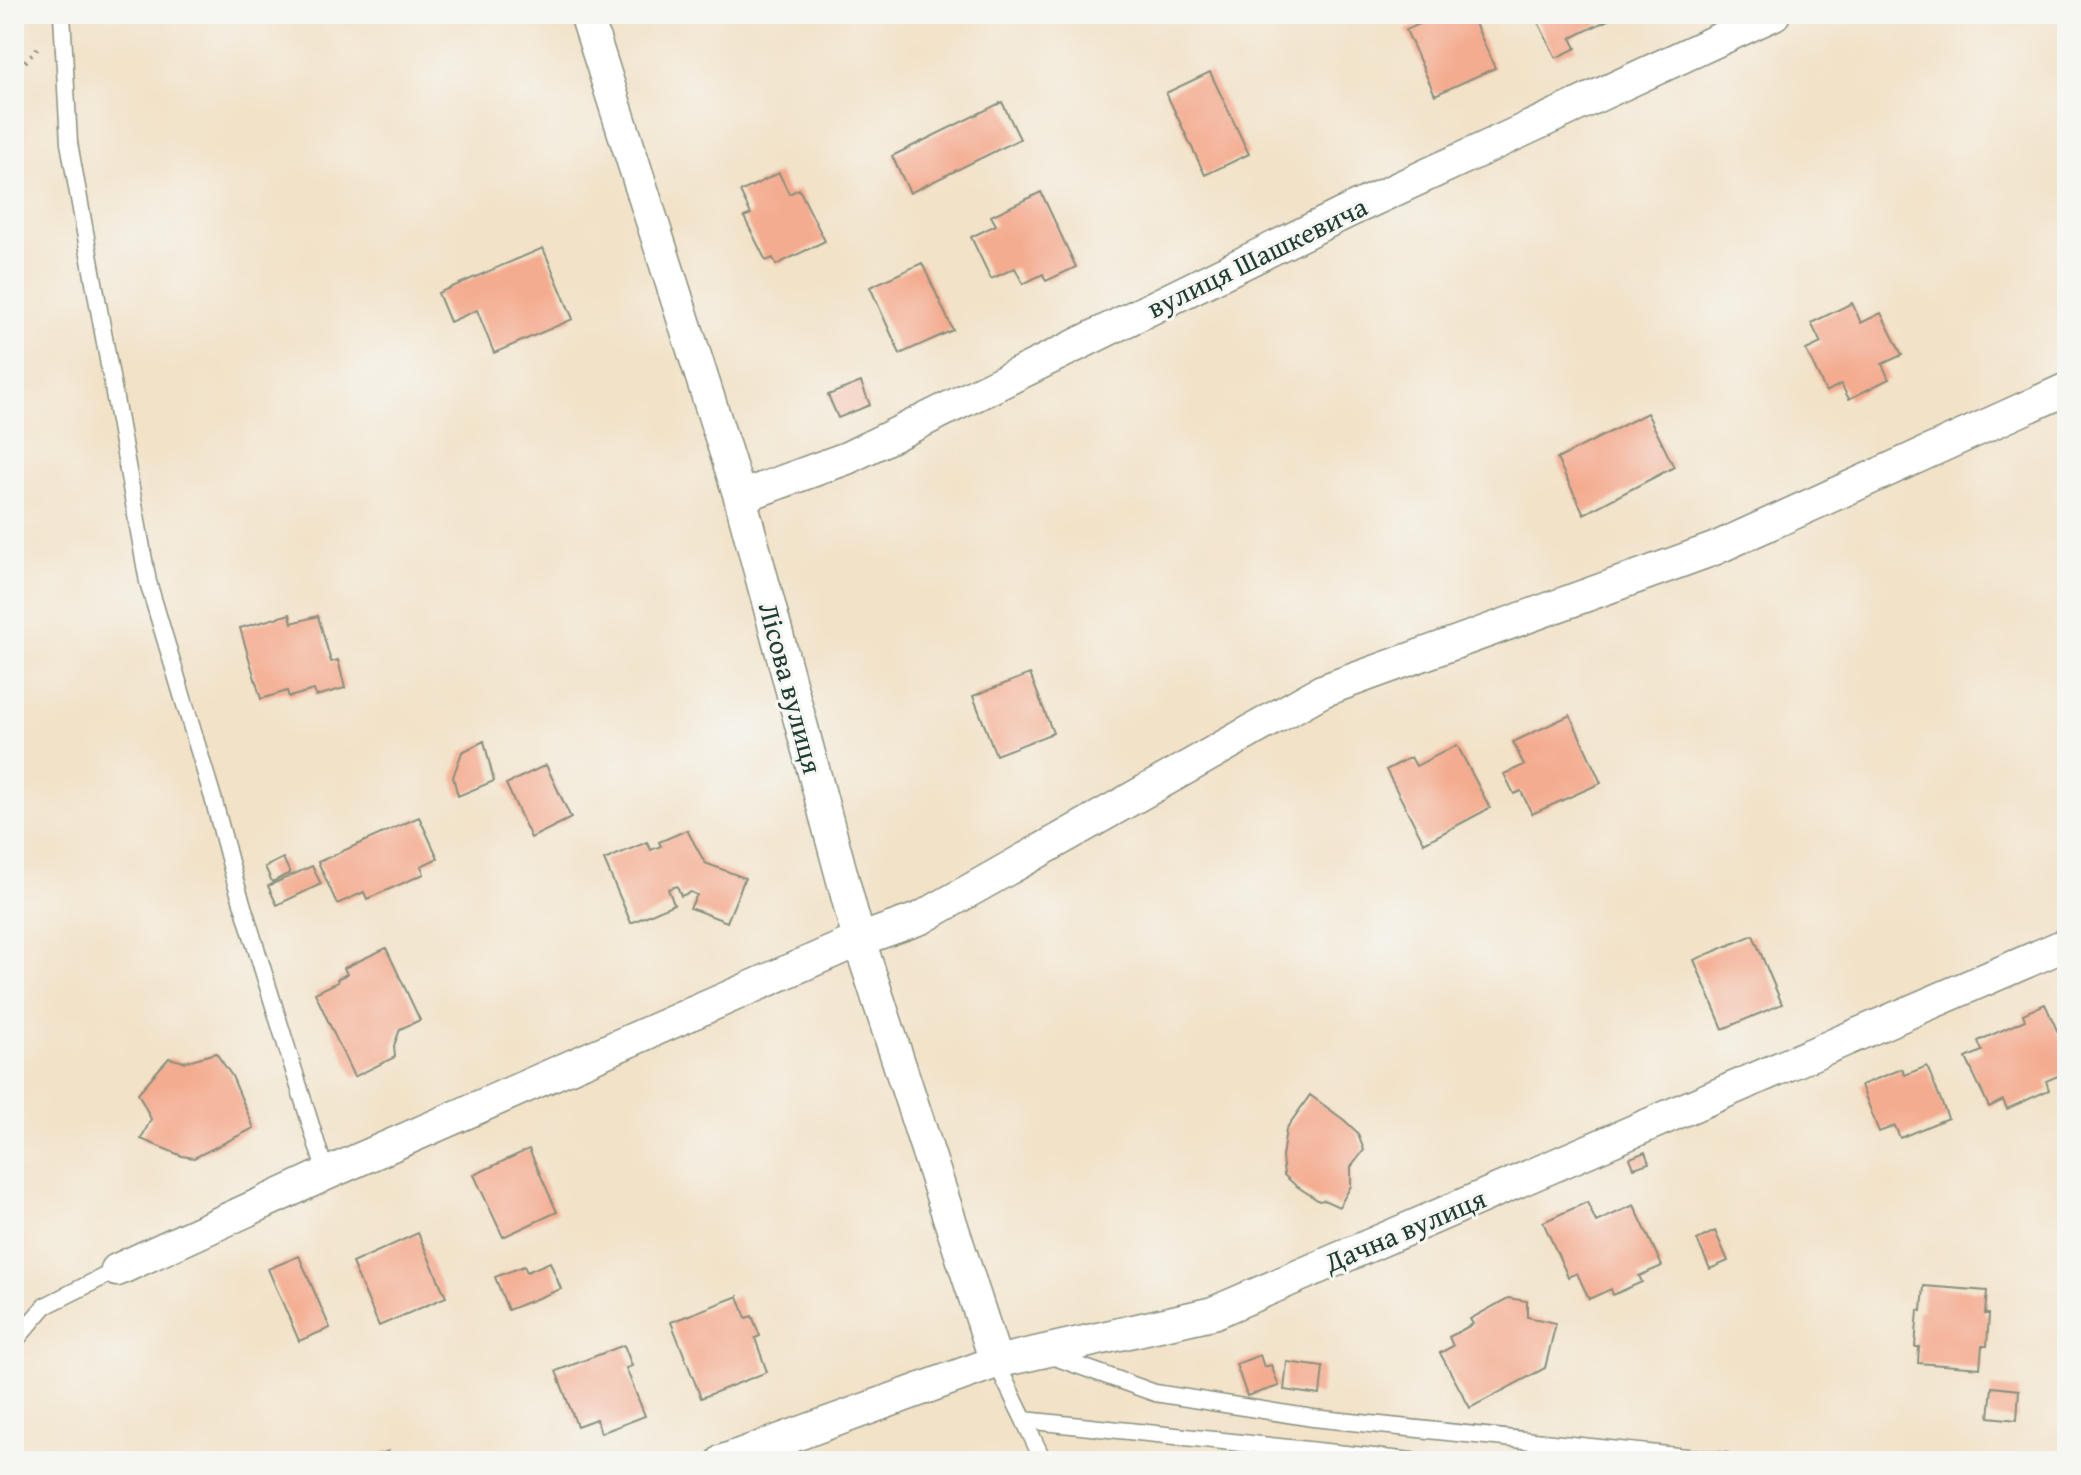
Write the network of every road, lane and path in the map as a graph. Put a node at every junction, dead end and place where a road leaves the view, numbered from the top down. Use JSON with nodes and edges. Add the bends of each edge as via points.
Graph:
{"nodes":[{"id":1,"x":62,"y":14,"type":"edge"},
{"id":2,"x":586,"y":14,"type":"edge"},
{"id":3,"x":1774,"y":14,"type":"edge"},
{"id":4,"x":2067,"y":389,"type":"edge"},
{"id":5,"x":740,"y":497,"type":"junction"},
{"id":6,"x":859,"y":940,"type":"junction"},
{"id":7,"x":2067,"y":944,"type":"edge"},
{"id":8,"x":326,"y":1174,"type":"junction"},
{"id":9,"x":117,"y":1270,"type":"joint"},
{"id":10,"x":14,"y":1342,"type":"edge"},
{"id":11,"x":1040,"y":1352,"type":"junction"},
{"id":12,"x":996,"y":1362,"type":"junction"},
{"id":13,"x":1024,"y":1420,"type":"junction"},
{"id":14,"x":1040,"y":1459,"type":"edge"},
{"id":15,"x":723,"y":1461,"type":"edge"},
{"id":16,"x":1412,"y":1461,"type":"edge"},
{"id":17,"x":1725,"y":1461,"type":"edge"}],
"edges":[{"from":1,"to":8,"type":"lane","via":[[69,143],[148,582]]},
{"from":2,"to":5,"type":"street","name":"Лісова вулиця"},
{"from":3,"to":5,"type":"street","name":"вулиця Шашкевича","via":[[1351,210],[847,458]]},
{"from":4,"to":6,"type":"street","via":[[1714,549],[1322,691],[921,918]]},
{"from":5,"to":6,"type":"street","name":"Лісова вулиця"},
{"from":6,"to":8,"type":"street"},
{"from":6,"to":12,"type":"street","name":"Лісова вулиця"},
{"from":7,"to":11,"type":"street","name":"Дачна вулиця","via":[[1213,1313]]},
{"from":8,"to":9,"type":"street"},
{"from":9,"to":10,"type":"lane","via":[[45,1306]]},
{"from":11,"to":12,"type":"street","name":"Дачна вулиця"},
{"from":11,"to":17,"type":"lane","via":[[1155,1393],[1313,1418]]},
{"from":12,"to":13,"type":"lane"},
{"from":12,"to":15,"type":"street","name":"Дачна вулиця"},
{"from":13,"to":14,"type":"lane"},
{"from":13,"to":16,"type":"lane"}]}
